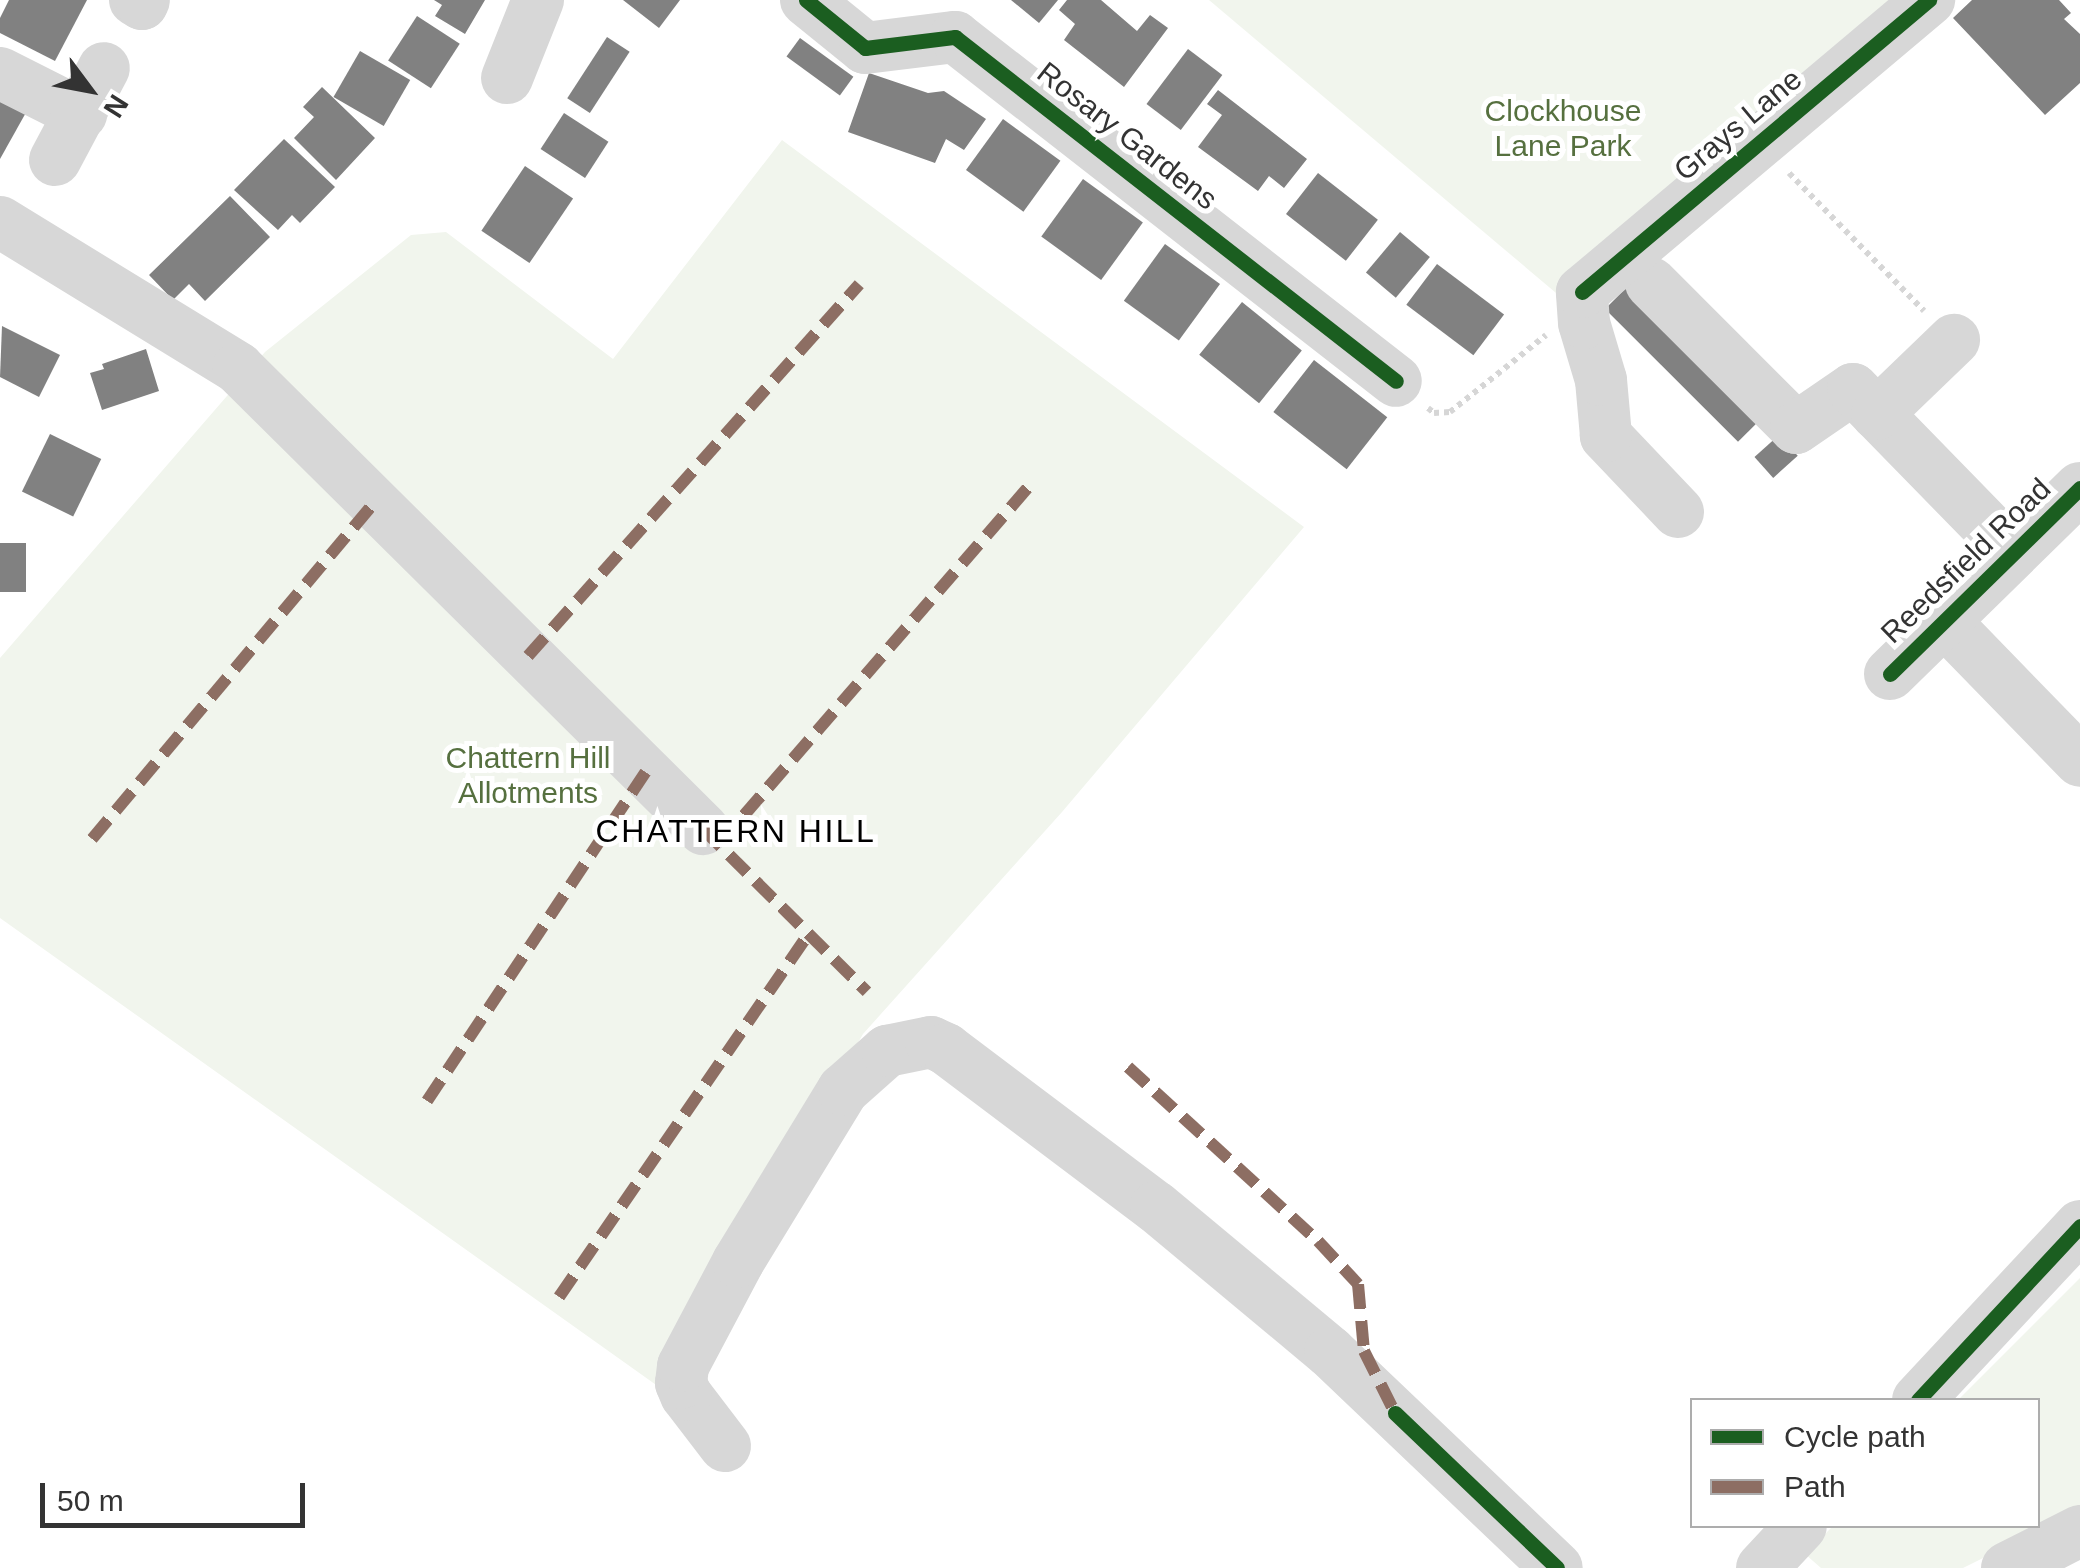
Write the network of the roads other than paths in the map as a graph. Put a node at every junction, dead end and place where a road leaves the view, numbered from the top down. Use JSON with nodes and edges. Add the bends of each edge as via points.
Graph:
{"nodes":[{"id":1,"x":134,"y":0,"type":"edge"},
{"id":2,"x":144,"y":0,"type":"edge"},
{"id":3,"x":538,"y":0,"type":"edge"},
{"id":4,"x":1929,"y":0,"type":"edge"},
{"id":5,"x":814,"y":2,"type":"edge"},
{"id":6,"x":0,"y":73,"type":"edge"},
{"id":7,"x":507,"y":78,"type":"dead end"},
{"id":8,"x":55,"y":160,"type":"dead end"},
{"id":9,"x":0,"y":222,"type":"edge"},
{"id":10,"x":1651,"y":283,"type":"dead end"},
{"id":11,"x":1934,"y":333,"type":"road end"},
{"id":12,"x":1396,"y":381,"type":"road end"},
{"id":13,"x":1865,"y":401,"type":"junction"},
{"id":14,"x":2080,"y":488,"type":"edge"},
{"id":15,"x":1678,"y":512,"type":"dead end"},
{"id":16,"x":2012,"y":553,"type":"junction"},
{"id":17,"x":1946,"y":622,"type":"junction"},
{"id":18,"x":1890,"y":674,"type":"dead end"},
{"id":19,"x":2080,"y":762,"type":"edge"},
{"id":20,"x":703,"y":829,"type":"dead end"},
{"id":21,"x":2080,"y":1226,"type":"edge"},
{"id":22,"x":1920,"y":1398,"type":"edge"},
{"id":23,"x":725,"y":1446,"type":"dead end"},
{"id":24,"x":2080,"y":1531,"type":"edge"},
{"id":25,"x":1557,"y":1568,"type":"edge"},
{"id":26,"x":2007,"y":1568,"type":"edge"}],
"edges":[{"from":1,"to":2,"type":"street"},
{"from":3,"to":7,"type":"street"},
{"from":4,"to":15,"type":"street","name":"Grays Lane","via":[[1582,292],[1606,436]]},
{"from":5,"to":12,"type":"street","name":"Rosary Gardens","via":[[865,48],[956,38]]},
{"from":6,"to":8,"type":"street","via":[[92,91]]},
{"from":9,"to":20,"type":"street","via":[[238,368]]},
{"from":10,"to":13,"type":"street","via":[[1796,428]]},
{"from":11,"to":13,"type":"street"},
{"from":13,"to":16,"type":"street"},
{"from":14,"to":16,"type":"street","name":"Reedsfield Road"},
{"from":16,"to":17,"type":"street","name":"Reedsfield Road"},
{"from":17,"to":18,"type":"street","name":"Reedsfield Road"},
{"from":17,"to":19,"type":"street","name":"Reedsfield Road"},
{"from":21,"to":22,"type":"street"},
{"from":23,"to":25,"type":"street","via":[[686,1395],[683,1366],[842,1090],[887,1050],[931,1042],[1156,1207],[1395,1413]]},
{"from":24,"to":26,"type":"street"}]}
